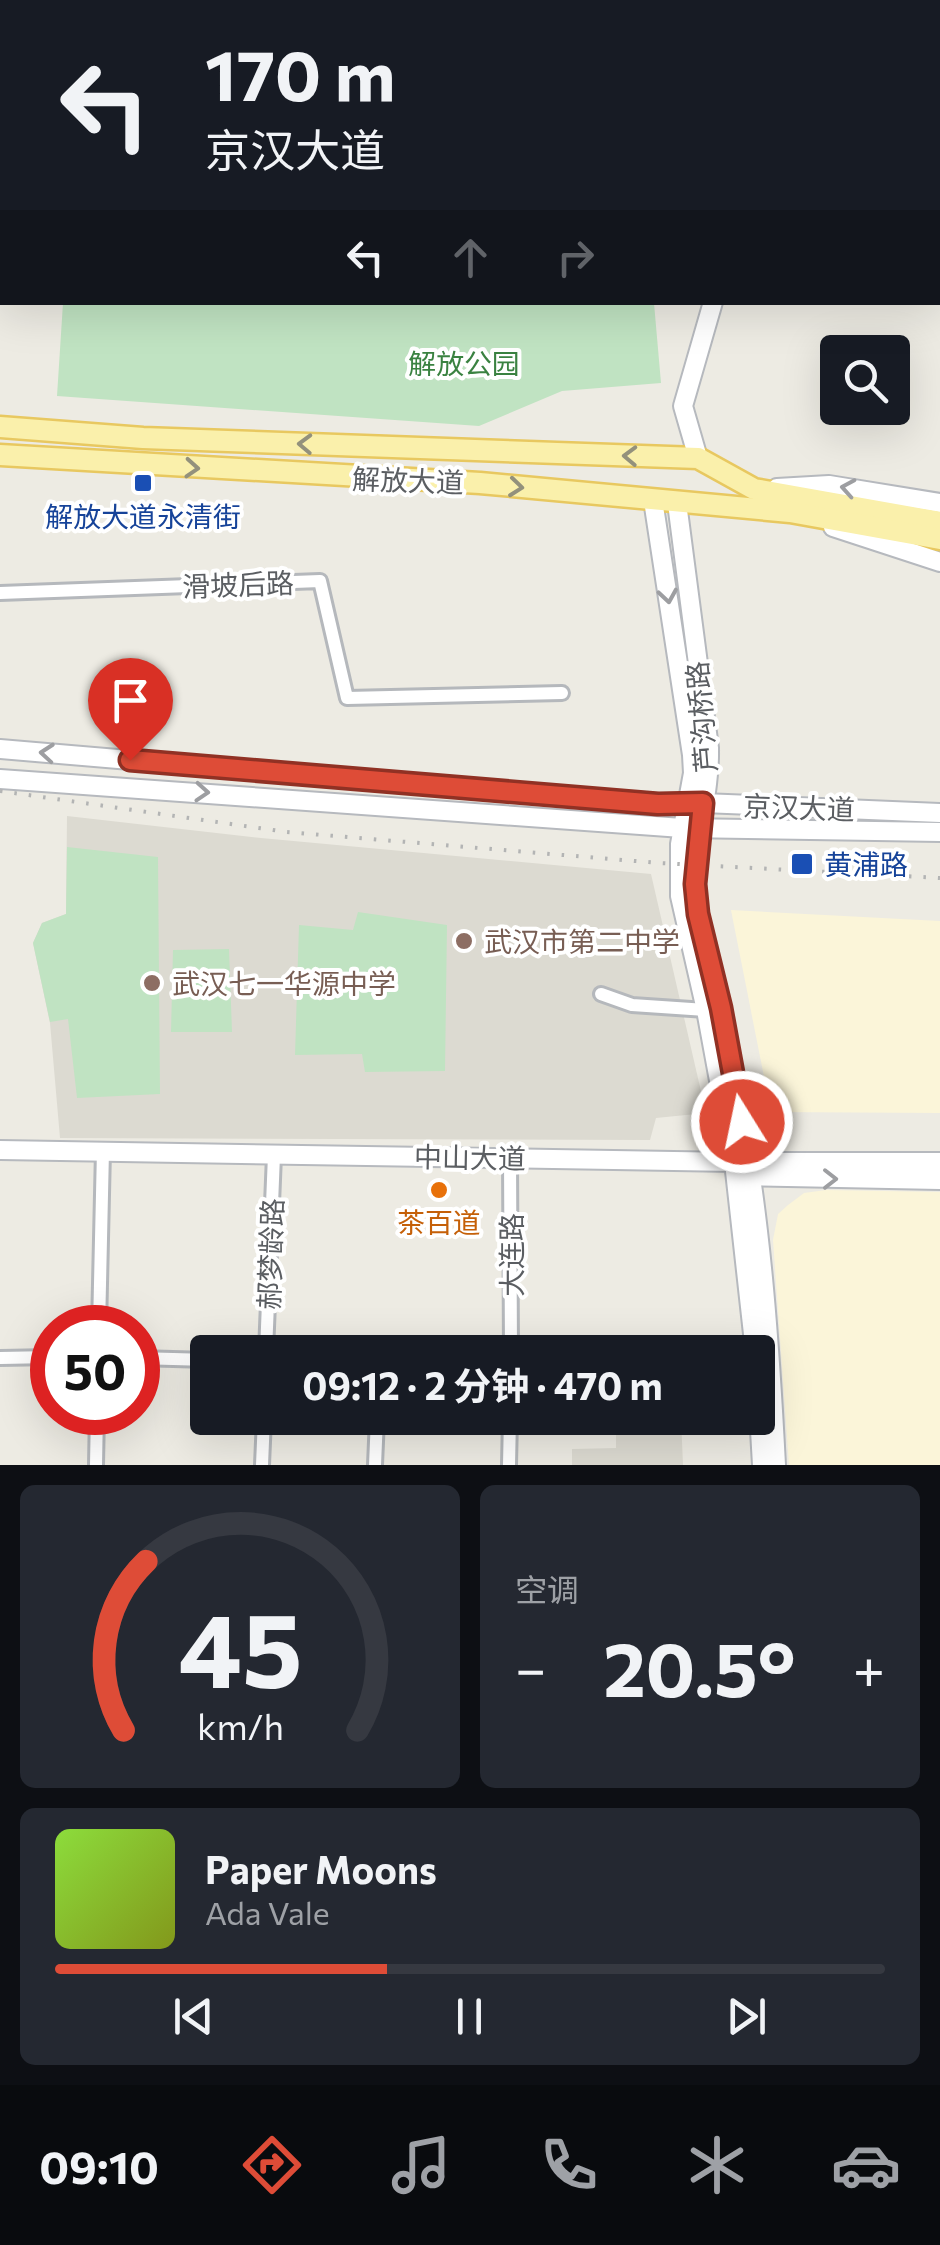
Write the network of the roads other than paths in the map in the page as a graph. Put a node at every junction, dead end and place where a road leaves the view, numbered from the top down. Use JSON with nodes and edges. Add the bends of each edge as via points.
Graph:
{"nodes":[{"id":1,"x":711,"y":305,"type":"edge"},
{"id":2,"x":0,"y":427,"type":"edge"},
{"id":3,"x":0,"y":456,"type":"edge"},
{"id":4,"x":698,"y":458,"type":"junction"},
{"id":5,"x":754,"y":489,"type":"junction"},
{"id":6,"x":653,"y":500,"type":"junction"},
{"id":7,"x":678,"y":503,"type":"junction"},
{"id":8,"x":940,"y":503,"type":"edge"},
{"id":9,"x":790,"y":512,"type":"junction"},
{"id":10,"x":940,"y":522,"type":"edge"},
{"id":11,"x":940,"y":538,"type":"edge"},
{"id":12,"x":940,"y":562,"type":"edge"},
{"id":13,"x":0,"y":593,"type":"edge"},
{"id":14,"x":562,"y":692,"type":"dead end"},
{"id":15,"x":0,"y":749,"type":"edge"},
{"id":16,"x":0,"y":779,"type":"edge"},
{"id":17,"x":695,"y":804,"type":"junction"},
{"id":18,"x":940,"y":813,"type":"edge"},
{"id":19,"x":691,"y":828,"type":"junction"},
{"id":20,"x":940,"y":832,"type":"edge"},
{"id":21,"x":601,"y":994,"type":"dead end"},
{"id":22,"x":706,"y":1010,"type":"junction"},
{"id":23,"x":0,"y":1150,"type":"edge"},
{"id":24,"x":103,"y":1150,"type":"junction"},
{"id":25,"x":274,"y":1154,"type":"junction"},
{"id":26,"x":510,"y":1158,"type":"junction"},
{"id":27,"x":940,"y":1162,"type":"edge"},
{"id":28,"x":742,"y":1168,"type":"junction"},
{"id":29,"x":940,"y":1180,"type":"edge"},
{"id":30,"x":100,"y":1305,"type":"edge"},
{"id":31,"x":267,"y":1335,"type":"edge"},
{"id":32,"x":511,"y":1335,"type":"edge"},
{"id":33,"x":754,"y":1335,"type":"edge"},
{"id":34,"x":30,"y":1357,"type":"edge"},
{"id":35,"x":0,"y":1358,"type":"edge"},
{"id":36,"x":160,"y":1359,"type":"edge"},
{"id":37,"x":190,"y":1359,"type":"edge"},
{"id":38,"x":97,"y":1435,"type":"edge"},
{"id":39,"x":263,"y":1435,"type":"edge"},
{"id":40,"x":376,"y":1435,"type":"edge"},
{"id":41,"x":510,"y":1435,"type":"edge"},
{"id":42,"x":760,"y":1435,"type":"edge"},
{"id":43,"x":96,"y":1465,"type":"edge"},
{"id":44,"x":262,"y":1465,"type":"edge"},
{"id":45,"x":375,"y":1465,"type":"edge"},
{"id":46,"x":509,"y":1465,"type":"edge"},
{"id":47,"x":762,"y":1465,"type":"edge"},
{"id":48,"x":776,"y":1465,"type":"edge"}],
"edges":[{"from":1,"to":4,"type":"main road","via":[[683,406]]},
{"from":4,"to":2,"type":"main road","name":"解放大道","one_way":true},
{"from":3,"to":6,"type":"main road","name":"解放大道","one_way":true,"via":[[480,483]]},
{"from":4,"to":5,"type":"main road","name":"解放大道"},
{"from":8,"to":5,"type":"main road","one_way":true,"via":[[829,484]]},
{"from":5,"to":10,"type":"main road","name":"解放大道"},
{"from":6,"to":7,"type":"main road","name":"解放大道"},
{"from":6,"to":17,"type":"main road","name":"芦沟桥路","one_way":true},
{"from":7,"to":9,"type":"main road","name":"解放大道"},
{"from":7,"to":17,"type":"main road","name":"芦沟桥路","via":[[709,748],[710,772]]},
{"from":9,"to":11,"type":"main road","name":"解放大道"},
{"from":9,"to":12,"type":"main road","name":"解放大道"},
{"from":13,"to":14,"type":"street","name":"滑坡后路","via":[[320,580],[347,698]]},
{"from":17,"to":15,"type":"main road","name":"京汉大道","one_way":true},
{"from":16,"to":19,"type":"main road","name":"京汉大道","one_way":true},
{"from":17,"to":18,"type":"main road","name":"京汉大道"},
{"from":17,"to":19,"type":"main road","name":"芦沟桥路"},
{"from":19,"to":20,"type":"main road","name":"京汉大道"},
{"from":19,"to":22,"type":"main road","name":"芦沟桥路","via":[[680,896]]},
{"from":19,"to":28,"type":"main road","name":"芦沟桥路","via":[[698,914],[721,1008]]},
{"from":21,"to":22,"type":"street","via":[[632,1004]]},
{"from":22,"to":28,"type":"main road","name":"芦沟桥路"},
{"from":23,"to":24,"type":"main road","name":"中山大道"},
{"from":24,"to":25,"type":"main road","name":"中山大道"},
{"from":24,"to":30,"type":"street"},
{"from":25,"to":26,"type":"main road","name":"中山大道"},
{"from":25,"to":31,"type":"street","name":"郝梦龄路"},
{"from":26,"to":28,"type":"main road","name":"中山大道"},
{"from":26,"to":32,"type":"street","name":"大连路"},
{"from":27,"to":28,"type":"main road","name":"中山大道"},
{"from":28,"to":29,"type":"main road","name":"中山大道","one_way":true},
{"from":28,"to":33,"type":"main road","name":"芦沟桥路"},
{"from":28,"to":48,"type":"main road","name":"芦沟桥路","via":[[772,1377]]},
{"from":34,"to":35,"type":"street"},
{"from":36,"to":37,"type":"street"},
{"from":38,"to":43,"type":"street"},
{"from":39,"to":44,"type":"street"},
{"from":40,"to":45,"type":"street"},
{"from":41,"to":46,"type":"street"},
{"from":42,"to":47,"type":"main road"}]}
